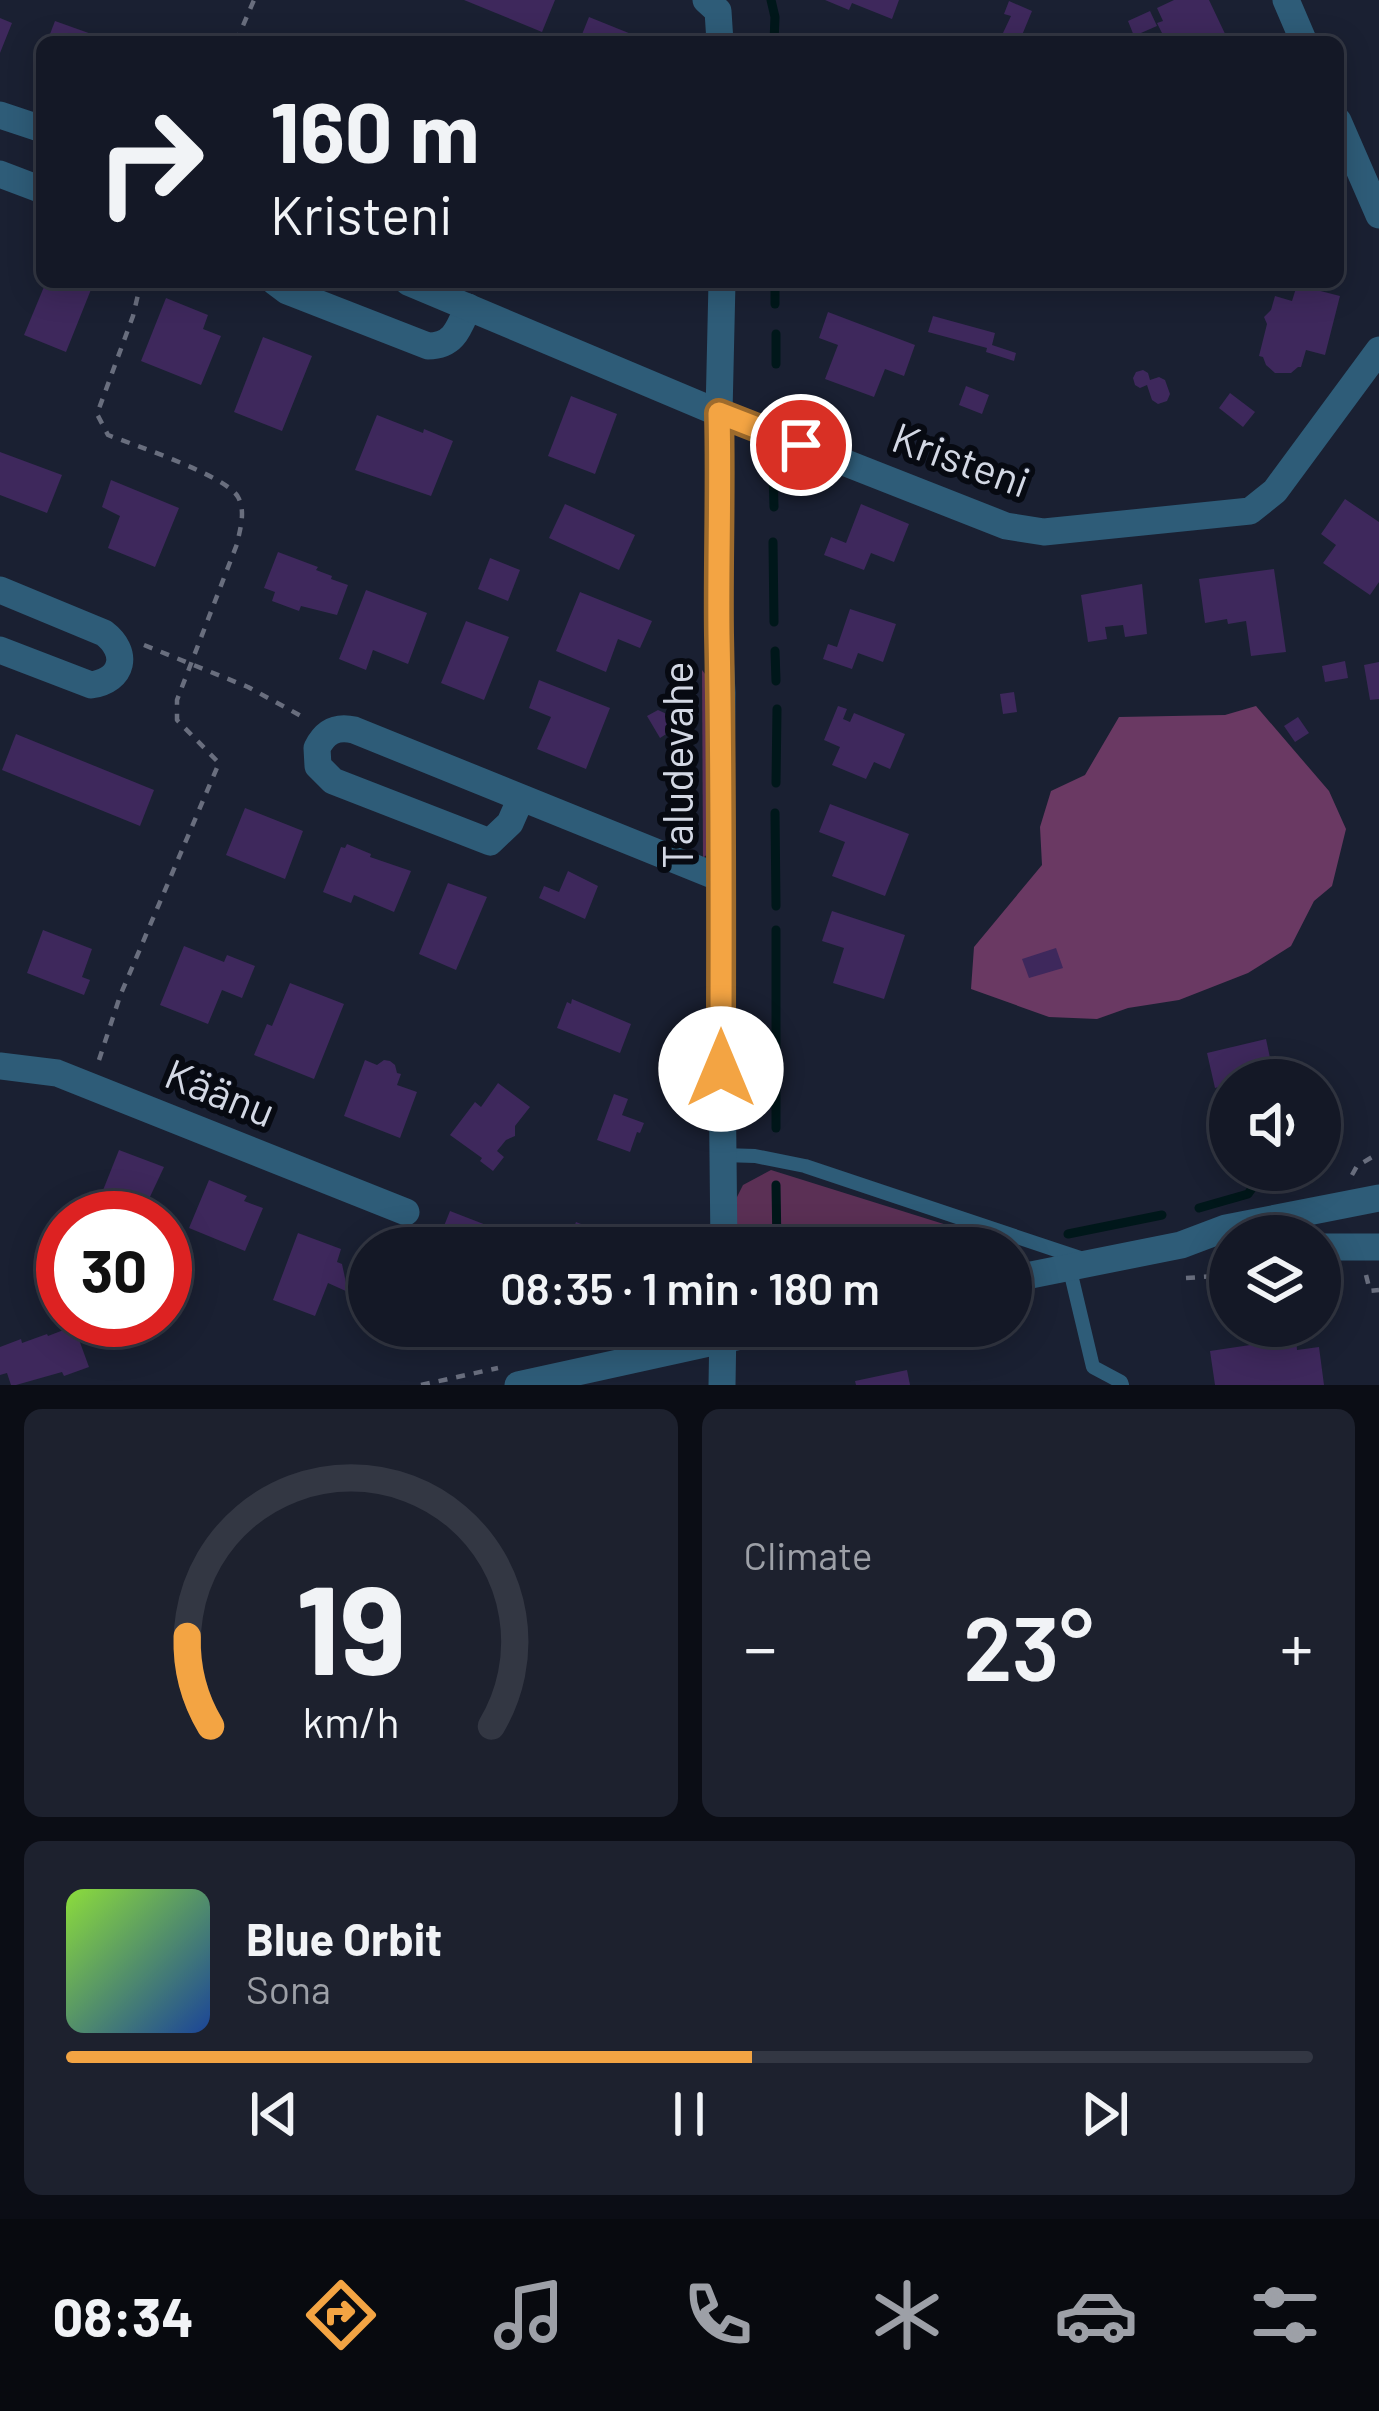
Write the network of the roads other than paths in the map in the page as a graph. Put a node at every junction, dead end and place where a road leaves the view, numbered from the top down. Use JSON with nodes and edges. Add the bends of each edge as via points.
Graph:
{"nodes":[{"id":1,"x":706,"y":0,"type":"edge"},
{"id":2,"x":1286,"y":0,"type":"edge"},
{"id":3,"x":720,"y":36,"type":"edge"},
{"id":4,"x":1301,"y":36,"type":"edge"},
{"id":5,"x":0,"y":115,"type":"edge"},
{"id":6,"x":36,"y":128,"type":"edge"},
{"id":7,"x":1344,"y":135,"type":"edge"},
{"id":8,"x":0,"y":174,"type":"edge"},
{"id":9,"x":36,"y":188,"type":"edge"},
{"id":10,"x":1379,"y":215,"type":"edge"},
{"id":11,"x":282,"y":288,"type":"edge"},
{"id":12,"x":422,"y":288,"type":"edge"},
{"id":13,"x":722,"y":288,"type":"edge"},
{"id":14,"x":468,"y":307,"type":"junction"},
{"id":15,"x":1379,"y":350,"type":"edge"},
{"id":16,"x":719,"y":413,"type":"junction"},
{"id":17,"x":0,"y":590,"type":"edge"},
{"id":18,"x":0,"y":650,"type":"edge"},
{"id":19,"x":521,"y":797,"type":"junction"},
{"id":20,"x":720,"y":878,"type":"junction"},
{"id":21,"x":0,"y":1066,"type":"edge"},
{"id":22,"x":723,"y":1155,"type":"junction"},
{"id":23,"x":1379,"y":1198,"type":"edge"},
{"id":24,"x":406,"y":1212,"type":"dead end"},
{"id":25,"x":724,"y":1227,"type":"edge"},
{"id":26,"x":1181,"y":1245,"type":"junction"},
{"id":27,"x":1341,"y":1247,"type":"edge"},
{"id":28,"x":1379,"y":1247,"type":"edge"},
{"id":29,"x":1209,"y":1248,"type":"edge"},
{"id":30,"x":1080,"y":1264,"type":"junction"},
{"id":31,"x":1032,"y":1274,"type":"edge"},
{"id":32,"x":667,"y":1347,"type":"edge"},
{"id":33,"x":722,"y":1347,"type":"edge"},
{"id":34,"x":518,"y":1385,"type":"edge"},
{"id":35,"x":722,"y":1385,"type":"edge"},
{"id":36,"x":1122,"y":1385,"type":"edge"}],
"edges":[{"from":1,"to":3,"type":"street","via":[[718,10]]},
{"from":2,"to":4,"type":"street"},
{"from":5,"to":6,"type":"street"},
{"from":7,"to":10,"type":"street"},
{"from":8,"to":9,"type":"street"},
{"from":11,"to":14,"type":"street","via":[[428,346],[453,338]]},
{"from":12,"to":14,"type":"street","name":"Kristeni"},
{"from":13,"to":16,"type":"street","name":"Taludevahe"},
{"from":14,"to":16,"type":"street","name":"Kristeni"},
{"from":15,"to":16,"type":"street","name":"Kristeni","via":[[1274,491],[1250,511],[1044,532],[1006,526]]},
{"from":16,"to":20,"type":"street","name":"Taludevahe"},
{"from":17,"to":18,"type":"street","via":[[104,633],[119,664],[92,685]]},
{"from":19,"to":19,"type":"street","via":[[345,728],[321,740],[316,757],[327,778],[490,842]]},
{"from":19,"to":20,"type":"street"},
{"from":20,"to":22,"type":"street","name":"Taludevahe"},
{"from":21,"to":24,"type":"street","name":"Käänu","via":[[57,1073]]},
{"from":22,"to":25,"type":"street","name":"Taludevahe"},
{"from":22,"to":30,"type":"lane","via":[[805,1166]]},
{"from":23,"to":26,"type":"street","via":[[1226,1228]]},
{"from":26,"to":29,"type":"street"},
{"from":26,"to":30,"type":"street"},
{"from":27,"to":28,"type":"street"},
{"from":30,"to":31,"type":"street"},
{"from":30,"to":36,"type":"lane","via":[[1094,1367]]},
{"from":32,"to":34,"type":"street"},
{"from":33,"to":35,"type":"street"}]}
